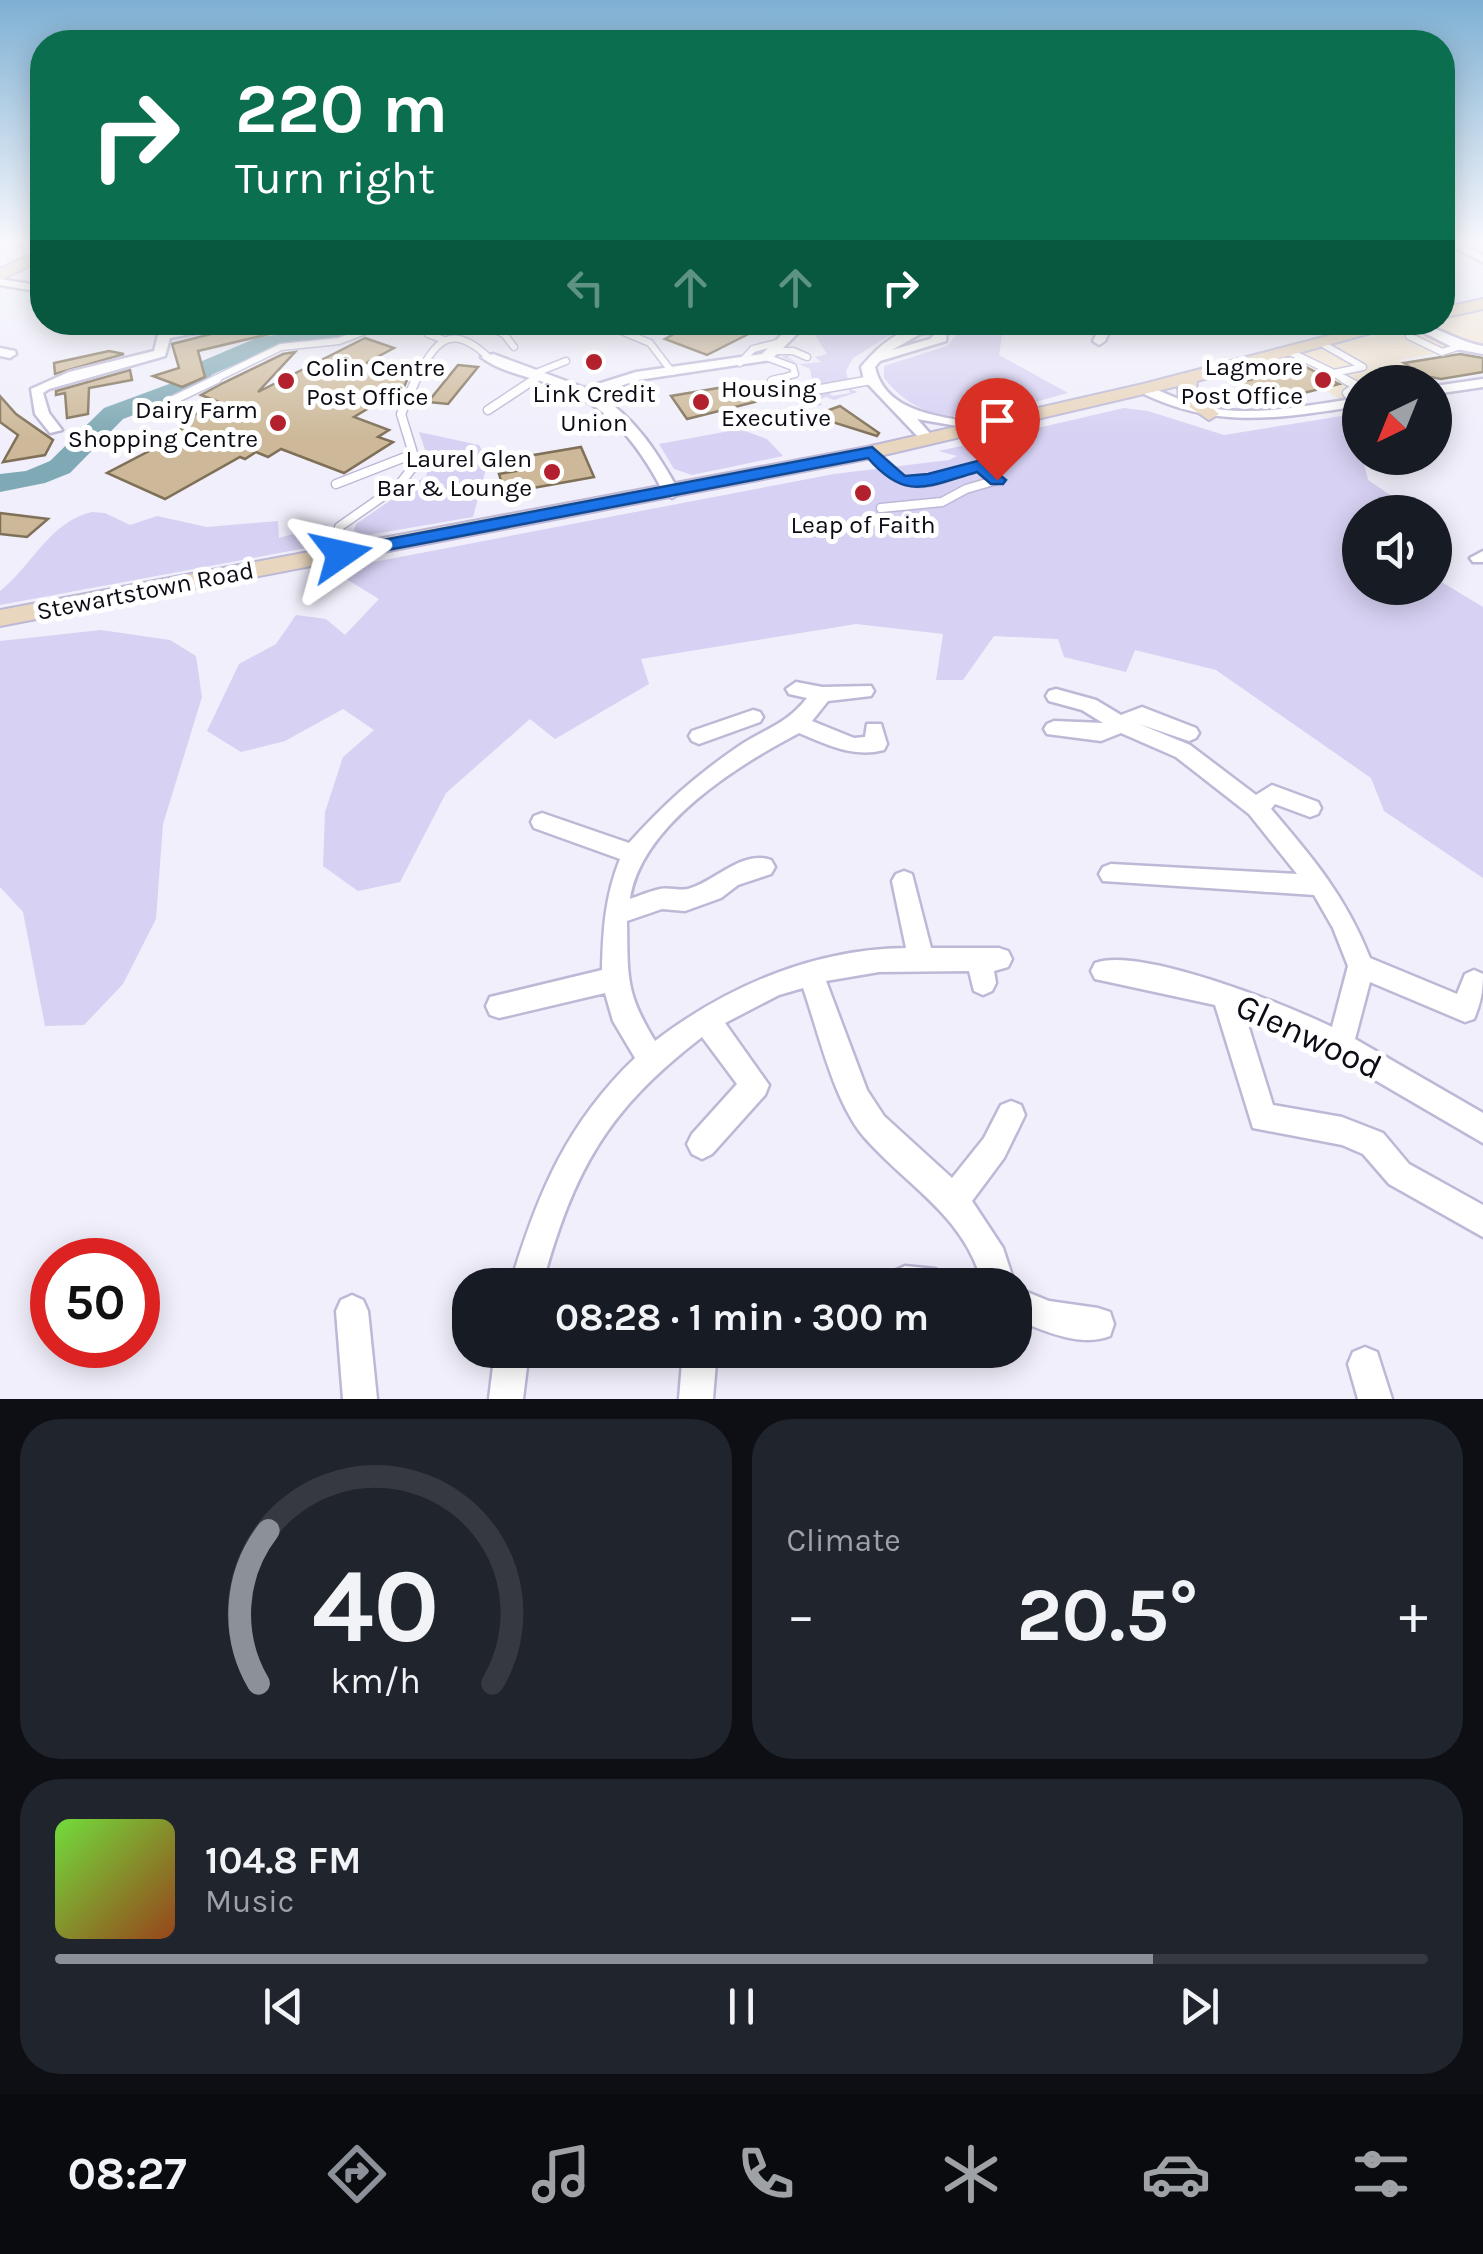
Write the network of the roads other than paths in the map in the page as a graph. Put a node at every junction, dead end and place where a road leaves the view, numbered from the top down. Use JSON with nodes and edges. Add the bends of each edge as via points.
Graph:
{"nodes":[{"id":1,"x":161,"y":335,"type":"edge"},
{"id":2,"x":355,"y":335,"type":"edge"},
{"id":3,"x":431,"y":335,"type":"edge"},
{"id":4,"x":505,"y":335,"type":"edge"},
{"id":5,"x":632,"y":335,"type":"edge"},
{"id":6,"x":790,"y":335,"type":"edge"},
{"id":7,"x":1102,"y":335,"type":"edge"},
{"id":8,"x":1364,"y":335,"type":"edge"},
{"id":9,"x":1429,"y":335,"type":"edge"},
{"id":10,"x":466,"y":336,"type":"joint"},
{"id":11,"x":444,"y":340,"type":"junction"},
{"id":12,"x":1099,"y":341,"type":"dead end"},
{"id":13,"x":1321,"y":343,"type":"junction"},
{"id":14,"x":514,"y":346,"type":"dead end"},
{"id":15,"x":776,"y":350,"type":"junction"},
{"id":16,"x":1483,"y":350,"type":"edge"},
{"id":17,"x":1294,"y":355,"type":"junction"},
{"id":18,"x":488,"y":357,"type":"joint"},
{"id":19,"x":808,"y":357,"type":"dead end"},
{"id":20,"x":876,"y":358,"type":"dead end"},
{"id":21,"x":740,"y":363,"type":"junction"},
{"id":22,"x":563,"y":364,"type":"dead end"},
{"id":23,"x":672,"y":372,"type":"junction"},
{"id":24,"x":1334,"y":373,"type":"junction"},
{"id":25,"x":534,"y":376,"type":"junction"},
{"id":26,"x":1188,"y":377,"type":"junction"},
{"id":27,"x":1342,"y":378,"type":"edge"},
{"id":28,"x":772,"y":380,"type":"dead end"},
{"id":29,"x":871,"y":380,"type":"junction"},
{"id":30,"x":1483,"y":383,"type":"edge"},
{"id":31,"x":821,"y":388,"type":"dead end"},
{"id":32,"x":1452,"y":388,"type":"edge"},
{"id":33,"x":1144,"y":390,"type":"junction"},
{"id":34,"x":584,"y":393,"type":"junction"},
{"id":35,"x":1342,"y":404,"type":"edge"},
{"id":36,"x":488,"y":410,"type":"dead end"},
{"id":37,"x":901,"y":412,"type":"junction"},
{"id":38,"x":1209,"y":414,"type":"junction"},
{"id":39,"x":169,"y":417,"type":"dead end"},
{"id":40,"x":981,"y":428,"type":"junction"},
{"id":41,"x":55,"y":430,"type":"dead end"},
{"id":42,"x":928,"y":439,"type":"junction"},
{"id":43,"x":872,"y":452,"type":"junction"},
{"id":44,"x":413,"y":454,"type":"junction"},
{"id":45,"x":336,"y":484,"type":"dead end"},
{"id":46,"x":672,"y":493,"type":"junction"},
{"id":47,"x":880,"y":508,"type":"dead end"},
{"id":48,"x":341,"y":554,"type":"junction"},
{"id":49,"x":0,"y":618,"type":"edge"},
{"id":50,"x":796,"y":689,"type":"dead end"},
{"id":51,"x":864,"y":691,"type":"dead end"},
{"id":52,"x":822,"y":694,"type":"junction"},
{"id":53,"x":1056,"y":696,"type":"dead end"},
{"id":54,"x":753,"y":716,"type":"dead end"},
{"id":55,"x":798,"y":724,"type":"junction"},
{"id":56,"x":1120,"y":724,"type":"junction"},
{"id":57,"x":724,"y":726,"type":"junction"},
{"id":58,"x":874,"y":729,"type":"dead end"},
{"id":59,"x":1054,"y":729,"type":"dead end"},
{"id":60,"x":1189,"y":733,"type":"dead end"},
{"id":61,"x":699,"y":736,"type":"dead end"},
{"id":62,"x":748,"y":750,"type":"junction"},
{"id":63,"x":1257,"y":808,"type":"junction"},
{"id":64,"x":1310,"y":808,"type":"dead end"},
{"id":65,"x":542,"y":822,"type":"dead end"},
{"id":66,"x":633,"y":854,"type":"junction"},
{"id":67,"x":763,"y":866,"type":"dead end"},
{"id":68,"x":1111,"y":874,"type":"dead end"},
{"id":69,"x":904,"y":881,"type":"dead end"},
{"id":70,"x":1321,"y":885,"type":"junction"},
{"id":71,"x":615,"y":914,"type":"junction"},
{"id":72,"x":922,"y":961,"type":"junction"},
{"id":73,"x":1361,"y":966,"type":"junction"},
{"id":74,"x":987,"y":967,"type":"dead end"},
{"id":75,"x":811,"y":975,"type":"junction"},
{"id":76,"x":615,"y":979,"type":"junction"},
{"id":77,"x":1118,"y":980,"type":"dead end"},
{"id":78,"x":1474,"y":982,"type":"dead end"},
{"id":79,"x":1226,"y":997,"type":"junction"},
{"id":80,"x":499,"y":1006,"type":"dead end"},
{"id":81,"x":705,"y":1019,"type":"junction"},
{"id":82,"x":1341,"y":1042,"type":"junction"},
{"id":83,"x":652,"y":1060,"type":"junction"},
{"id":84,"x":1011,"y":1115,"type":"dead end"},
{"id":85,"x":1483,"y":1129,"type":"edge"},
{"id":86,"x":702,"y":1144,"type":"dead end"},
{"id":87,"x":954,"y":1200,"type":"junction"},
{"id":88,"x":1483,"y":1222,"type":"edge"},
{"id":89,"x":532,"y":1268,"type":"edge"},
{"id":90,"x":994,"y":1268,"type":"edge"},
{"id":91,"x":1032,"y":1310,"type":"edge"},
{"id":92,"x":352,"y":1311,"type":"dead end"},
{"id":93,"x":1098,"y":1324,"type":"dead end"},
{"id":94,"x":1365,"y":1364,"type":"dead end"},
{"id":95,"x":510,"y":1368,"type":"edge"},
{"id":96,"x":699,"y":1368,"type":"edge"},
{"id":97,"x":360,"y":1399,"type":"edge"},
{"id":98,"x":506,"y":1399,"type":"edge"},
{"id":99,"x":696,"y":1399,"type":"edge"},
{"id":100,"x":1376,"y":1399,"type":"edge"}],
"edges":[{"from":1,"to":41,"type":"street","via":[[160,353],[38,386],[42,414]]},
{"from":2,"to":39,"type":"lane","via":[[281,346],[169,402]]},
{"from":3,"to":11,"type":"lane"},
{"from":4,"to":14,"type":"lane"},
{"from":5,"to":23,"type":"lane","via":[[650,343]]},
{"from":6,"to":15,"type":"street"},
{"from":7,"to":12,"type":"street"},
{"from":8,"to":13,"type":"main road","name":"Stewartstown Road"},
{"from":9,"to":16,"type":"street"},
{"from":10,"to":11,"type":"lane"},
{"from":10,"to":18,"type":"lane"},
{"from":11,"to":44,"type":"lane","via":[[422,366],[401,414]]},
{"from":13,"to":17,"type":"main road","name":"Stewartstown Road"},
{"from":13,"to":24,"type":"lane","via":[[1363,366]]},
{"from":15,"to":19,"type":"lane"},
{"from":15,"to":21,"type":"street"},
{"from":15,"to":21,"type":"lane","via":[[765,343]]},
{"from":15,"to":28,"type":"lane","via":[[795,374]]},
{"from":17,"to":24,"type":"lane"},
{"from":17,"to":26,"type":"main road","name":"Stewartstown Road"},
{"from":18,"to":25,"type":"street"},
{"from":20,"to":29,"type":"street","via":[[868,367]]},
{"from":21,"to":23,"type":"street"},
{"from":22,"to":25,"type":"lane"},
{"from":23,"to":34,"type":"street","via":[[616,380]]},
{"from":24,"to":27,"type":"lane"},
{"from":25,"to":34,"type":"street"},
{"from":25,"to":36,"type":"lane"},
{"from":26,"to":33,"type":"main road","name":"Stewartstown Road"},
{"from":26,"to":38,"type":"main road","via":[[1186,396]]},
{"from":29,"to":31,"type":"lane"},
{"from":29,"to":37,"type":"street"},
{"from":30,"to":32,"type":"street"},
{"from":33,"to":38,"type":"street"},
{"from":33,"to":40,"type":"main road","name":"Stewartstown Road"},
{"from":34,"to":46,"type":"street","via":[[629,422]]},
{"from":35,"to":38,"type":"street","via":[[1252,417]]},
{"from":37,"to":40,"type":"street"},
{"from":37,"to":42,"type":"street"},
{"from":40,"to":42,"type":"main road","name":"Stewartstown Road"},
{"from":42,"to":43,"type":"main road","name":"Stewartstown Road"},
{"from":43,"to":46,"type":"main road","name":"Stewartstown Road"},
{"from":43,"to":47,"type":"lane","via":[[902,481],[981,466],[997,480],[942,502]]},
{"from":44,"to":45,"type":"lane"},
{"from":44,"to":48,"type":"lane","via":[[409,476],[339,527]]},
{"from":46,"to":48,"type":"main road","name":"Stewartstown Road"},
{"from":48,"to":49,"type":"main road","name":"Stewartstown Road"},
{"from":50,"to":52,"type":"street"},
{"from":51,"to":52,"type":"street"},
{"from":52,"to":55,"type":"street"},
{"from":53,"to":56,"type":"street"},
{"from":54,"to":57,"type":"street"},
{"from":55,"to":58,"type":"street","via":[[853,746],[877,744]]},
{"from":55,"to":62,"type":"street"},
{"from":56,"to":59,"type":"street","via":[[1101,733]]},
{"from":56,"to":60,"type":"street","via":[[1142,714]]},
{"from":56,"to":63,"type":"street","via":[[1183,751]]},
{"from":57,"to":61,"type":"street"},
{"from":57,"to":62,"type":"street"},
{"from":62,"to":66,"type":"street","via":[[678,803]]},
{"from":63,"to":64,"type":"street","via":[[1272,794]]},
{"from":63,"to":70,"type":"street"},
{"from":65,"to":66,"type":"street"},
{"from":66,"to":71,"type":"street"},
{"from":67,"to":71,"type":"street","via":[[685,902],[662,899]]},
{"from":68,"to":70,"type":"street"},
{"from":69,"to":72,"type":"street"},
{"from":70,"to":73,"type":"street"},
{"from":71,"to":76,"type":"street"},
{"from":72,"to":74,"type":"street"},
{"from":72,"to":75,"type":"street","via":[[862,962]]},
{"from":73,"to":78,"type":"street","via":[[1464,1010]]},
{"from":73,"to":82,"type":"street"},
{"from":75,"to":81,"type":"street","via":[[753,991]]},
{"from":75,"to":87,"type":"street","via":[[856,1099],[874,1126]]},
{"from":76,"to":80,"type":"street"},
{"from":76,"to":83,"type":"street","via":[[622,1012]]},
{"from":77,"to":79,"type":"street","name":"Glenwood","via":[[1165,979]]},
{"from":79,"to":82,"type":"street","name":"Glenwood"},
{"from":79,"to":88,"type":"street","via":[[1263,1118],[1372,1142],[1398,1174]]},
{"from":81,"to":83,"type":"street"},
{"from":81,"to":86,"type":"street","via":[[755,1086]]},
{"from":82,"to":85,"type":"street","name":"Glenwood"},
{"from":83,"to":89,"type":"street","via":[[594,1124],[569,1165]]},
{"from":84,"to":87,"type":"street"},
{"from":87,"to":90,"type":"street"},
{"from":91,"to":93,"type":"street"},
{"from":92,"to":97,"type":"street"},
{"from":94,"to":100,"type":"street"},
{"from":95,"to":98,"type":"street"},
{"from":96,"to":99,"type":"street"}]}
